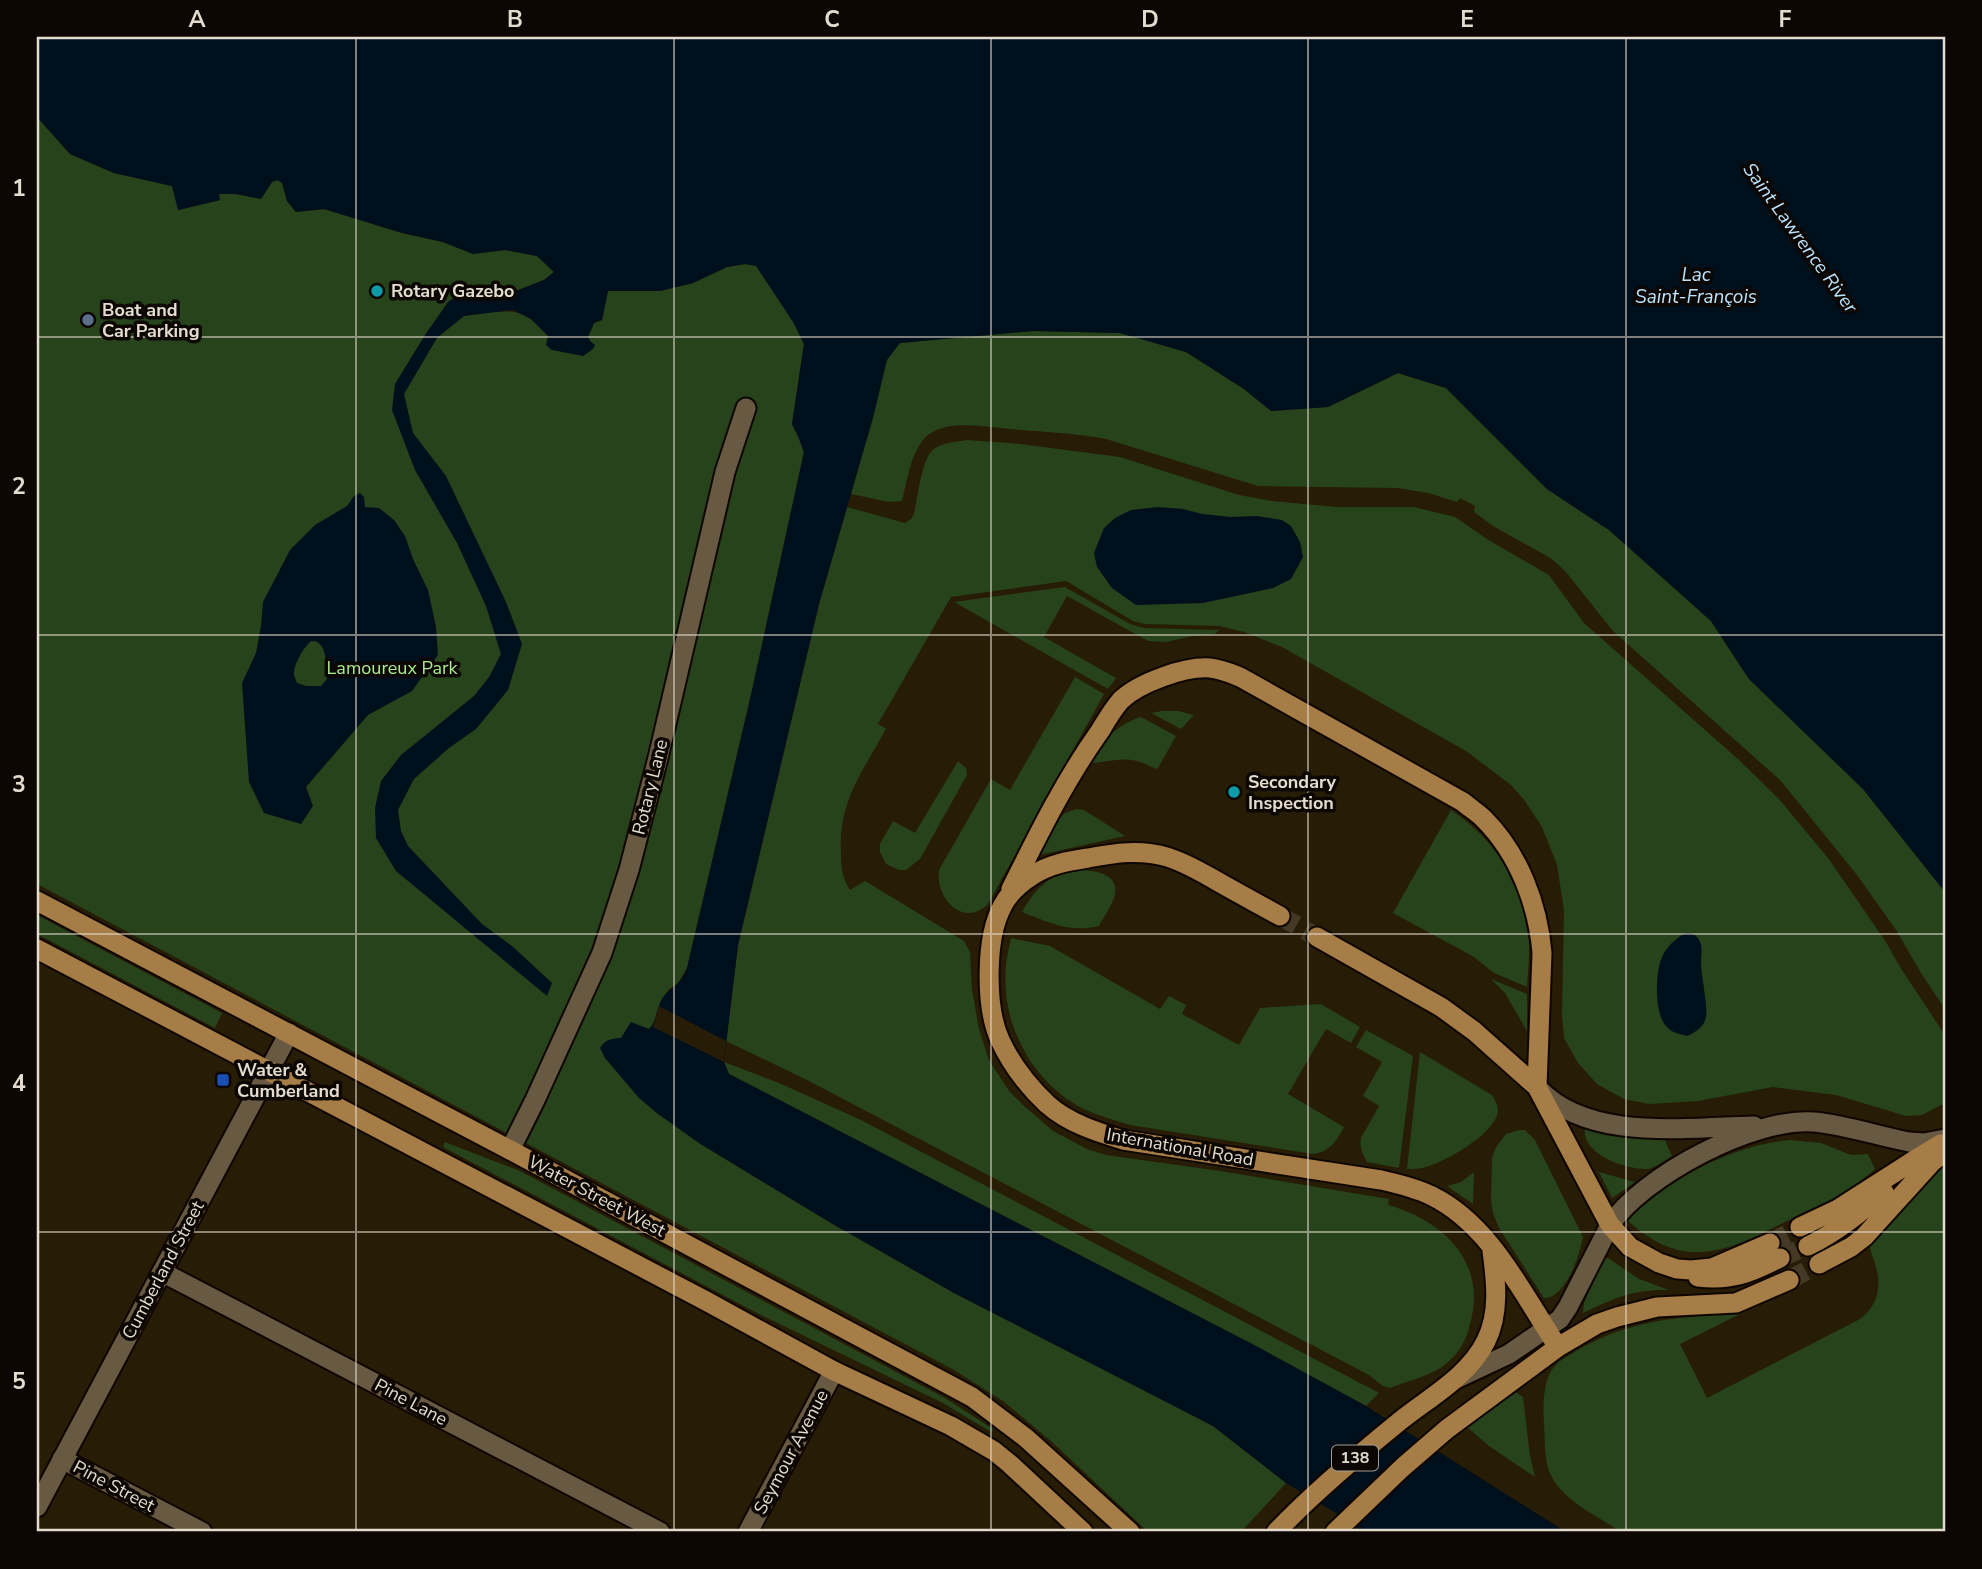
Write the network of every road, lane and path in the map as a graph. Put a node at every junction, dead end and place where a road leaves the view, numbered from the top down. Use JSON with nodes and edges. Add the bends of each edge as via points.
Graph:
{"nodes":[{"id":1,"x":746,"y":408,"type":"dead end"},
{"id":2,"x":37,"y":901,"type":"edge"},
{"id":3,"x":1004,"y":903,"type":"junction"},
{"id":4,"x":1280,"y":916,"type":"tunnel mouth"},
{"id":5,"x":1317,"y":937,"type":"tunnel mouth"},
{"id":6,"x":37,"y":948,"type":"edge"},
{"id":7,"x":289,"y":1033,"type":"junction"},
{"id":8,"x":270,"y":1072,"type":"junction"},
{"id":9,"x":1537,"y":1087,"type":"junction"},
{"id":10,"x":1773,"y":1125,"type":"junction"},
{"id":11,"x":1943,"y":1145,"type":"edge"},
{"id":12,"x":510,"y":1150,"type":"junction"},
{"id":13,"x":1610,"y":1225,"type":"junction"},
{"id":14,"x":1800,"y":1227,"type":"tunnel mouth"},
{"id":15,"x":1490,"y":1244,"type":"junction"},
{"id":16,"x":1808,"y":1246,"type":"tunnel mouth"},
{"id":17,"x":1775,"y":1251,"type":"tunnel mouth"},
{"id":18,"x":1819,"y":1264,"type":"tunnel mouth"},
{"id":19,"x":162,"y":1272,"type":"junction"},
{"id":20,"x":1789,"y":1280,"type":"tunnel mouth"},
{"id":21,"x":1545,"y":1329,"type":"junction"},
{"id":22,"x":1558,"y":1347,"type":"junction"},
{"id":23,"x":834,"y":1371,"type":"junction"},
{"id":24,"x":1452,"y":1382,"type":"junction"},
{"id":25,"x":62,"y":1459,"type":"junction"},
{"id":26,"x":1036,"y":1486,"type":"junction"},
{"id":27,"x":37,"y":1507,"type":"edge"},
{"id":28,"x":202,"y":1532,"type":"edge"},
{"id":29,"x":660,"y":1532,"type":"edge"},
{"id":30,"x":748,"y":1532,"type":"edge"},
{"id":31,"x":1065,"y":1532,"type":"edge"},
{"id":32,"x":1083,"y":1532,"type":"edge"},
{"id":33,"x":1130,"y":1532,"type":"edge"},
{"id":34,"x":1276,"y":1532,"type":"edge"},
{"id":35,"x":1335,"y":1532,"type":"edge"}],
"edges":[{"from":1,"to":12,"type":"street","name":"Rotary Lane","via":[[724,472],[629,870],[602,953]]},
{"from":2,"to":7,"type":"main road","name":"Water Street West"},
{"from":3,"to":4,"type":"main road","name":"International Road","via":[[1047,867],[1143,852],[1186,864]]},
{"from":3,"to":9,"type":"main road","via":[[1082,755],[1121,701],[1149,682],[1172,674],[1207,667],[1223,670],[1463,802],[1499,837],[1535,909],[1540,933]]},
{"from":3,"to":15,"type":"main road","name":"International Road","via":[[991,939],[993,1013],[999,1038],[1015,1068],[1049,1105],[1073,1121],[1124,1140],[1406,1186],[1435,1197]]},
{"from":5,"to":9,"type":"main road","via":[[1441,1007]]},
{"from":6,"to":8,"type":"main road"},
{"from":7,"to":8,"type":"street","name":"Cumberland Street"},
{"from":7,"to":12,"type":"main road","name":"Water Street West"},
{"from":8,"to":19,"type":"street","name":"Cumberland Street"},
{"from":8,"to":23,"type":"main road"},
{"from":9,"to":10,"type":"street","via":[[1565,1110],[1619,1125]]},
{"from":9,"to":13,"type":"main road"},
{"from":10,"to":11,"type":"street","via":[[1815,1122]]},
{"from":10,"to":13,"type":"street","via":[[1673,1170],[1626,1204]]},
{"from":11,"to":14,"type":"main road"},
{"from":11,"to":16,"type":"main road","via":[[1851,1221]]},
{"from":11,"to":18,"type":"main road","via":[[1864,1237]]},
{"from":12,"to":33,"type":"main road","name":"Water Street West","via":[[972,1397],[1026,1438]]},
{"from":13,"to":17,"type":"main road","via":[[1630,1247],[1677,1269],[1712,1268]]},
{"from":13,"to":21,"type":"street","via":[[1565,1313]]},
{"from":15,"to":21,"type":"main road","name":"International Road"},
{"from":15,"to":24,"type":"main road","via":[[1497,1283],[1493,1322],[1479,1353]]},
{"from":19,"to":25,"type":"street","name":"Cumberland Street"},
{"from":19,"to":29,"type":"street","name":"Pine Lane"},
{"from":20,"to":22,"type":"main road","via":[[1735,1303],[1657,1307],[1617,1317]]},
{"from":21,"to":22,"type":"main road","name":"International Road"},
{"from":21,"to":24,"type":"street","via":[[1509,1354]]},
{"from":22,"to":35,"type":"main road","number":"138","via":[[1447,1429]]},
{"from":23,"to":26,"type":"main road","via":[[976,1440]]},
{"from":23,"to":30,"type":"street","name":"Seymour Avenue"},
{"from":24,"to":34,"type":"main road","number":"138","via":[[1368,1447]]},
{"from":25,"to":27,"type":"street","name":"Cumberland Street"},
{"from":25,"to":28,"type":"street","name":"Pine Street"},
{"from":26,"to":31,"type":"main road"},
{"from":26,"to":32,"type":"main road"}]}
